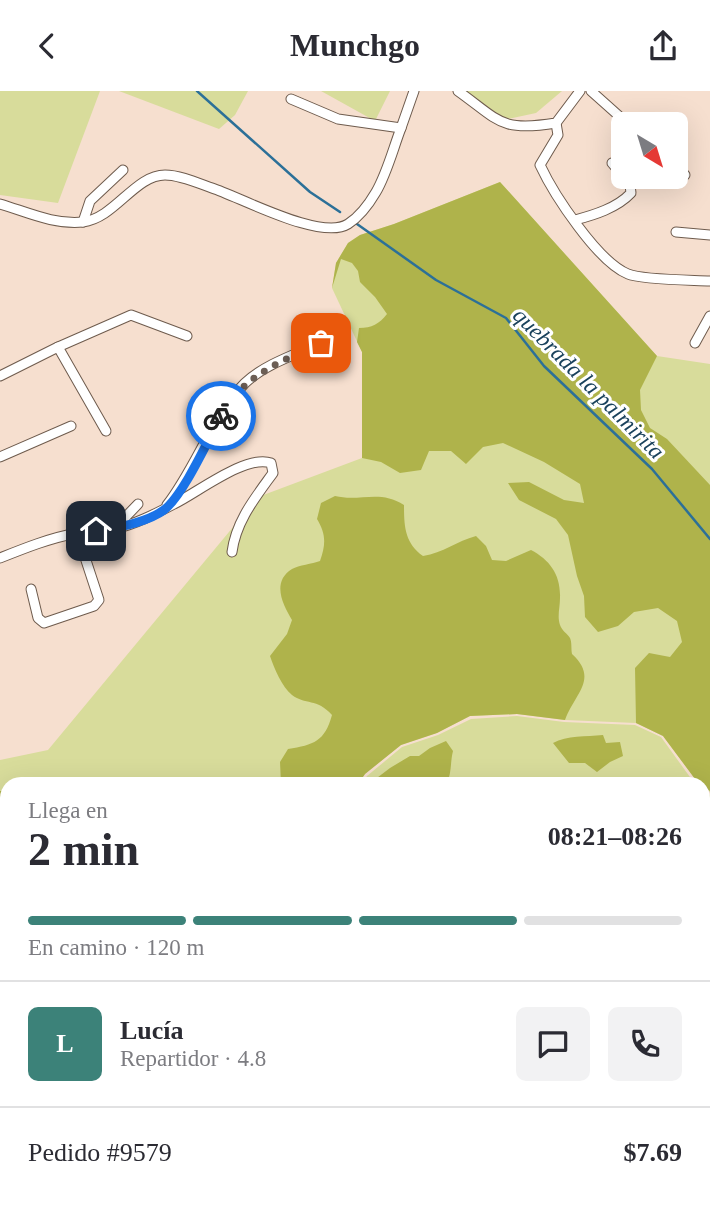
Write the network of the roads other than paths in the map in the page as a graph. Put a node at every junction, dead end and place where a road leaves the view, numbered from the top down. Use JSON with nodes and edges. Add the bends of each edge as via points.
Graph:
{"nodes":[{"id":1,"x":414,"y":91,"type":"edge"},
{"id":2,"x":458,"y":91,"type":"edge"},
{"id":3,"x":580,"y":91,"type":"edge"},
{"id":4,"x":591,"y":91,"type":"edge"},
{"id":5,"x":291,"y":99,"type":"dead end"},
{"id":6,"x":615,"y":112,"type":"edge"},
{"id":7,"x":556,"y":123,"type":"junction"},
{"id":8,"x":401,"y":128,"type":"junction"},
{"id":9,"x":123,"y":170,"type":"dead end"},
{"id":10,"x":631,"y":189,"type":"edge"},
{"id":11,"x":0,"y":204,"type":"edge"},
{"id":12,"x":575,"y":220,"type":"junction"},
{"id":13,"x":83,"y":222,"type":"junction"},
{"id":14,"x":676,"y":232,"type":"dead end"},
{"id":15,"x":710,"y":236,"type":"edge"},
{"id":16,"x":710,"y":281,"type":"edge"},
{"id":17,"x":710,"y":316,"type":"edge"},
{"id":18,"x":187,"y":336,"type":"dead end"},
{"id":19,"x":321,"y":343,"type":"dead end"},
{"id":20,"x":695,"y":343,"type":"dead end"},
{"id":21,"x":58,"y":347,"type":"junction"},
{"id":22,"x":0,"y":376,"type":"edge"},
{"id":23,"x":71,"y":426,"type":"dead end"},
{"id":24,"x":106,"y":431,"type":"dead end"},
{"id":25,"x":0,"y":457,"type":"edge"},
{"id":26,"x":138,"y":504,"type":"dead end"},
{"id":27,"x":164,"y":510,"type":"junction"},
{"id":28,"x":115,"y":529,"type":"junction"},
{"id":29,"x":77,"y":533,"type":"junction"},
{"id":30,"x":232,"y":552,"type":"dead end"},
{"id":31,"x":0,"y":558,"type":"edge"},
{"id":32,"x":31,"y":589,"type":"dead end"}],
"edges":[{"from":1,"to":8,"type":"street"},
{"from":2,"to":7,"type":"street","via":[[487,115],[508,125]]},
{"from":3,"to":7,"type":"street"},
{"from":4,"to":6,"type":"street"},
{"from":5,"to":8,"type":"street","via":[[338,119]]},
{"from":7,"to":12,"type":"street","via":[[558,135],[540,165]]},
{"from":8,"to":13,"type":"street","via":[[377,191],[347,225],[326,230],[165,175]]},
{"from":9,"to":13,"type":"street","via":[[90,201]]},
{"from":10,"to":12,"type":"street","via":[[625,199]]},
{"from":11,"to":13,"type":"street","via":[[54,221]]},
{"from":12,"to":16,"type":"street","via":[[596,250],[630,275]]},
{"from":14,"to":15,"type":"street"},
{"from":17,"to":20,"type":"street"},
{"from":18,"to":21,"type":"street","via":[[131,315]]},
{"from":19,"to":27,"type":"street","via":[[247,382],[226,407]]},
{"from":21,"to":22,"type":"street"},
{"from":21,"to":24,"type":"street"},
{"from":23,"to":25,"type":"street"},
{"from":26,"to":28,"type":"street"},
{"from":27,"to":28,"type":"street"},
{"from":27,"to":30,"type":"street","via":[[245,466],[263,460],[271,463],[273,473],[240,520]]},
{"from":28,"to":29,"type":"street"},
{"from":29,"to":31,"type":"street"},
{"from":29,"to":32,"type":"street","via":[[99,600],[44,624],[38,618]]}]}
